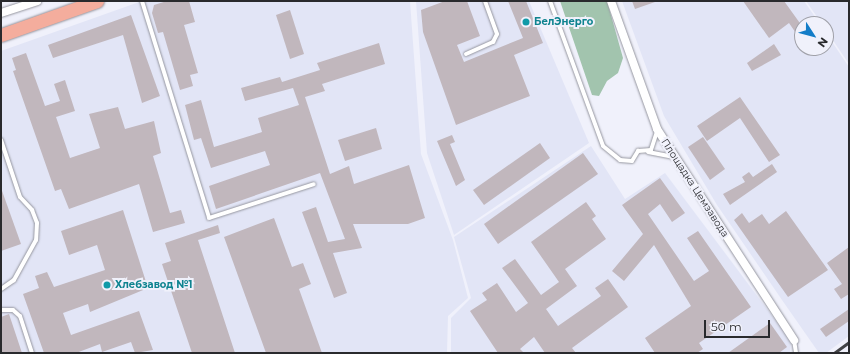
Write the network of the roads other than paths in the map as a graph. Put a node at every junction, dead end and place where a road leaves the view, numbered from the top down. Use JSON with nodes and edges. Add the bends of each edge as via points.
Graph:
{"nodes":[{"id":1,"x":37,"y":1,"type":"edge"},
{"id":2,"x":97,"y":1,"type":"edge"},
{"id":3,"x":142,"y":1,"type":"edge"},
{"id":4,"x":485,"y":1,"type":"edge"},
{"id":5,"x":550,"y":1,"type":"edge"},
{"id":6,"x":611,"y":1,"type":"edge"},
{"id":7,"x":1,"y":13,"type":"edge"},
{"id":8,"x":1,"y":36,"type":"edge"},
{"id":9,"x":466,"y":54,"type":"dead end"},
{"id":10,"x":657,"y":129,"type":"junction"},
{"id":11,"x":1,"y":140,"type":"edge"},
{"id":12,"x":638,"y":151,"type":"junction"},
{"id":13,"x":673,"y":157,"type":"junction"},
{"id":14,"x":314,"y":184,"type":"dead end"},
{"id":15,"x":1,"y":289,"type":"edge"},
{"id":16,"x":1,"y":310,"type":"edge"},
{"id":17,"x":794,"y":340,"type":"joint"},
{"id":18,"x":32,"y":353,"type":"edge"},
{"id":19,"x":796,"y":353,"type":"edge"}],
"edges":[{"from":1,"to":7,"type":"street"},
{"from":2,"to":8,"type":"main road"},
{"from":3,"to":14,"type":"lane","via":[[209,218]]},
{"from":4,"to":9,"type":"lane","via":[[497,34],[493,42]]},
{"from":5,"to":12,"type":"lane","via":[[603,146],[620,160],[632,160]]},
{"from":6,"to":10,"type":"street","name":"Площадка Цемзавода"},
{"from":10,"to":12,"type":"lane","via":[[651,150]]},
{"from":10,"to":13,"type":"street","name":"Площадка Цемзавода"},
{"from":11,"to":15,"type":"lane","via":[[20,197],[32,210],[38,223],[36,240],[14,280]]},
{"from":12,"to":13,"type":"lane"},
{"from":13,"to":17,"type":"street","name":"Площадка Цемзавода"},
{"from":16,"to":18,"type":"lane","via":[[13,310],[20,316]]},
{"from":17,"to":19,"type":"lane"}]}
